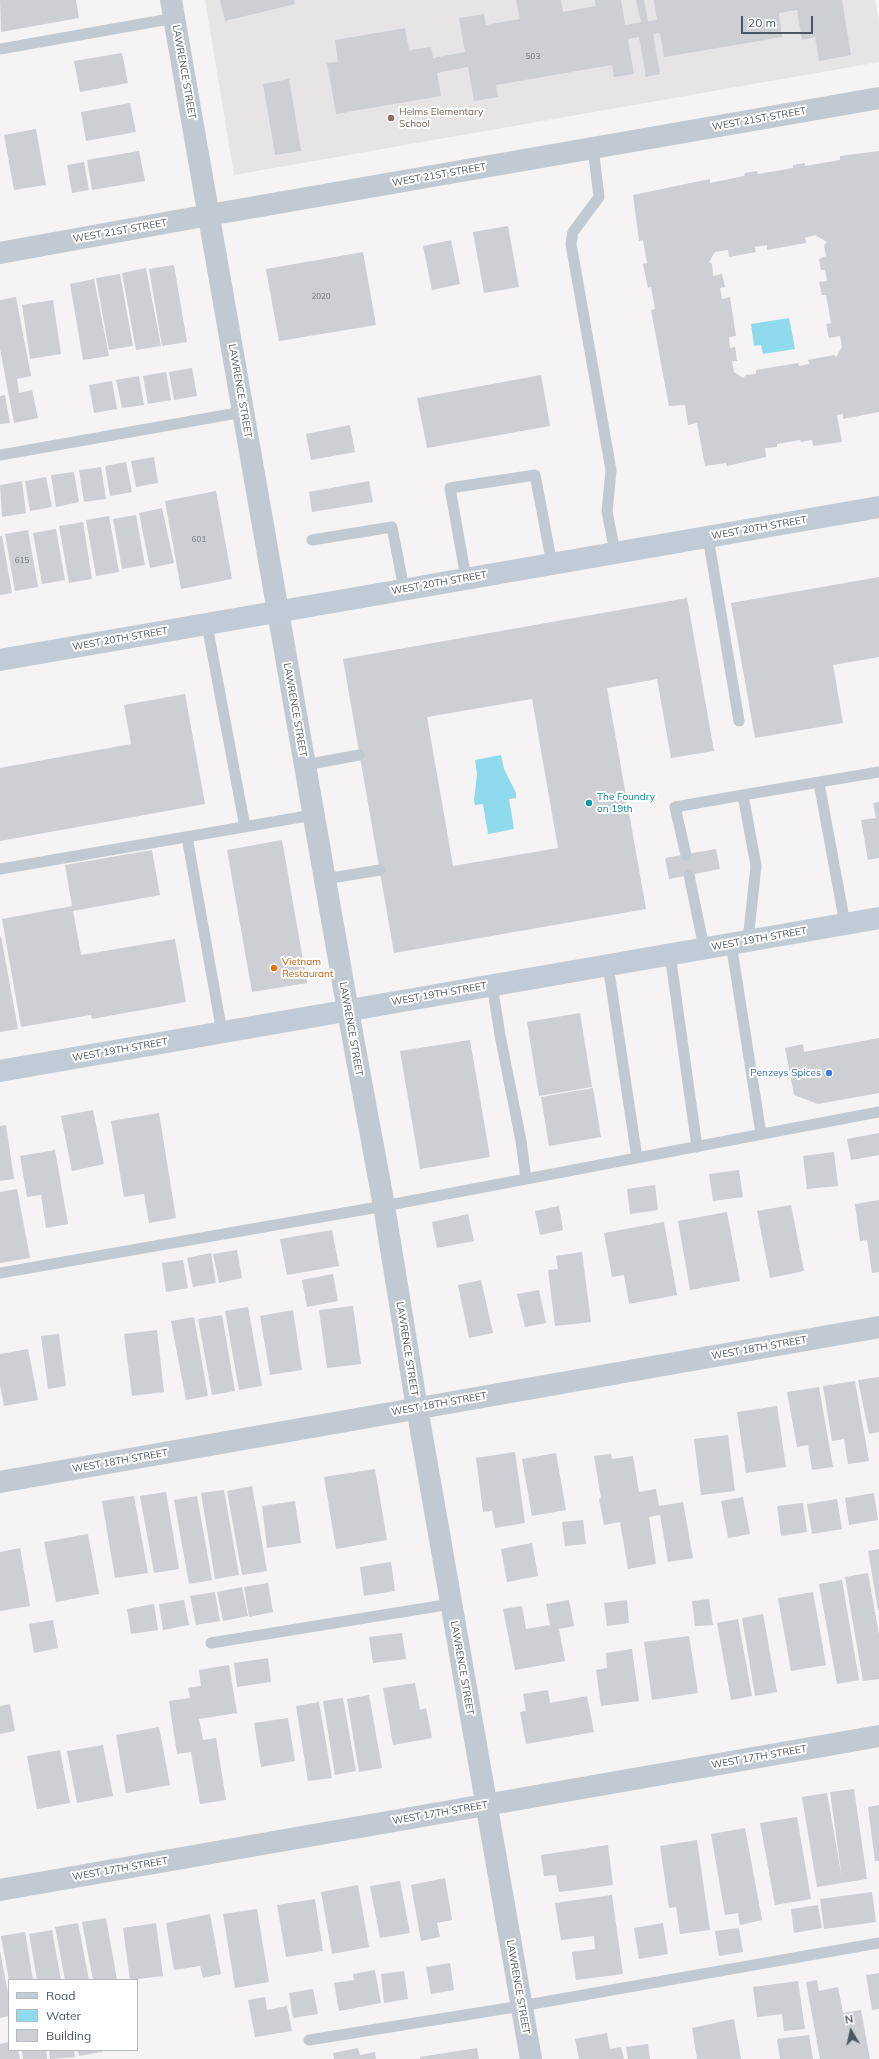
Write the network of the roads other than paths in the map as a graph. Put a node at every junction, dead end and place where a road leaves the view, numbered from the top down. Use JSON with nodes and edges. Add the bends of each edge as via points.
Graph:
{"nodes":[{"id":1,"x":173,"y":9,"type":"edge"},
{"id":2,"x":0,"y":49,"type":"edge"},
{"id":3,"x":879,"y":98,"type":"edge"},
{"id":4,"x":592,"y":148,"type":"junction"},
{"id":5,"x":209,"y":215,"type":"junction"},
{"id":6,"x":0,"y":253,"type":"edge"},
{"id":7,"x":243,"y":412,"type":"junction"},
{"id":8,"x":0,"y":455,"type":"edge"},
{"id":9,"x":879,"y":507,"type":"edge"},
{"id":10,"x":708,"y":536,"type":"junction"},
{"id":11,"x":312,"y":540,"type":"dead end"},
{"id":12,"x":615,"y":552,"type":"junction"},
{"id":13,"x":552,"y":564,"type":"junction"},
{"id":14,"x":466,"y":578,"type":"junction"},
{"id":15,"x":404,"y":589,"type":"junction"},
{"id":16,"x":278,"y":611,"type":"junction"},
{"id":17,"x":207,"y":625,"type":"junction"},
{"id":18,"x":0,"y":660,"type":"edge"},
{"id":19,"x":739,"y":721,"type":"dead end"},
{"id":20,"x":359,"y":755,"type":"dead end"},
{"id":21,"x":304,"y":765,"type":"junction"},
{"id":22,"x":879,"y":772,"type":"edge"},
{"id":23,"x":819,"y":783,"type":"junction"},
{"id":24,"x":743,"y":796,"type":"junction"},
{"id":25,"x":313,"y":815,"type":"junction"},
{"id":26,"x":245,"y":827,"type":"junction"},
{"id":27,"x":188,"y":837,"type":"junction"},
{"id":28,"x":686,"y":855,"type":"dead end"},
{"id":29,"x":0,"y":869,"type":"edge"},
{"id":30,"x":380,"y":870,"type":"dead end"},
{"id":31,"x":689,"y":875,"type":"dead end"},
{"id":32,"x":325,"y":879,"type":"junction"},
{"id":33,"x":879,"y":918,"type":"edge"},
{"id":34,"x":845,"y":924,"type":"junction"},
{"id":35,"x":740,"y":942,"type":"junction"},
{"id":36,"x":704,"y":948,"type":"junction"},
{"id":37,"x":670,"y":954,"type":"junction"},
{"id":38,"x":608,"y":965,"type":"junction"},
{"id":39,"x":492,"y":985,"type":"junction"},
{"id":40,"x":348,"y":1010,"type":"junction"},
{"id":41,"x":222,"y":1032,"type":"junction"},
{"id":42,"x":0,"y":1071,"type":"edge"},
{"id":43,"x":879,"y":1112,"type":"edge"},
{"id":44,"x":761,"y":1134,"type":"junction"},
{"id":45,"x":697,"y":1147,"type":"junction"},
{"id":46,"x":637,"y":1158,"type":"junction"},
{"id":47,"x":526,"y":1179,"type":"junction"},
{"id":48,"x":384,"y":1206,"type":"junction"},
{"id":49,"x":0,"y":1273,"type":"edge"},
{"id":50,"x":879,"y":1327,"type":"edge"},
{"id":51,"x":417,"y":1408,"type":"junction"},
{"id":52,"x":0,"y":1482,"type":"edge"},
{"id":53,"x":451,"y":1604,"type":"junction"},
{"id":54,"x":210,"y":1643,"type":"dead end"},
{"id":55,"x":879,"y":1736,"type":"edge"},
{"id":56,"x":486,"y":1805,"type":"junction"},
{"id":57,"x":0,"y":1890,"type":"edge"},
{"id":58,"x":879,"y":1943,"type":"edge"},
{"id":59,"x":521,"y":2006,"type":"junction"},
{"id":60,"x":309,"y":2040,"type":"dead end"},
{"id":61,"x":531,"y":2059,"type":"edge"}],
"edges":[{"from":1,"to":2,"type":"lane"},
{"from":1,"to":5,"type":"street","name":"LAWRENCE STREET"},
{"from":3,"to":4,"type":"street","name":"WEST 21ST STREET"},
{"from":4,"to":5,"type":"street","name":"WEST 21ST STREET"},
{"from":4,"to":12,"type":"lane","via":[[599,197],[573,232],[571,244],[611,470],[606,512]]},
{"from":5,"to":6,"type":"street","name":"WEST 21ST STREET"},
{"from":5,"to":7,"type":"street","name":"LAWRENCE STREET"},
{"from":7,"to":8,"type":"lane"},
{"from":7,"to":16,"type":"street","name":"LAWRENCE STREET"},
{"from":9,"to":10,"type":"main road","name":"WEST 20TH STREET"},
{"from":10,"to":12,"type":"main road","name":"WEST 20TH STREET"},
{"from":10,"to":19,"type":"lane"},
{"from":11,"to":15,"type":"lane","via":[[392,527]]},
{"from":12,"to":13,"type":"main road","name":"WEST 20TH STREET"},
{"from":13,"to":14,"type":"main road","name":"WEST 20TH STREET"},
{"from":13,"to":14,"type":"lane","via":[[536,475],[450,488]]},
{"from":14,"to":15,"type":"main road","name":"WEST 20TH STREET"},
{"from":15,"to":16,"type":"main road","name":"WEST 20TH STREET"},
{"from":16,"to":17,"type":"main road","name":"WEST 20TH STREET"},
{"from":16,"to":21,"type":"street","name":"LAWRENCE STREET"},
{"from":17,"to":18,"type":"main road","name":"WEST 20TH STREET"},
{"from":17,"to":26,"type":"lane"},
{"from":20,"to":21,"type":"lane"},
{"from":21,"to":25,"type":"street","name":"LAWRENCE STREET"},
{"from":22,"to":23,"type":"lane"},
{"from":23,"to":24,"type":"lane"},
{"from":23,"to":34,"type":"lane"},
{"from":24,"to":28,"type":"lane","via":[[675,807]]},
{"from":24,"to":35,"type":"lane","via":[[756,866]]},
{"from":25,"to":26,"type":"lane"},
{"from":25,"to":32,"type":"street","name":"LAWRENCE STREET"},
{"from":26,"to":27,"type":"lane"},
{"from":27,"to":29,"type":"lane"},
{"from":27,"to":41,"type":"lane"},
{"from":30,"to":32,"type":"lane"},
{"from":31,"to":36,"type":"lane"},
{"from":32,"to":40,"type":"street","name":"LAWRENCE STREET"},
{"from":33,"to":34,"type":"main road","name":"WEST 19TH STREET"},
{"from":34,"to":35,"type":"main road","name":"WEST 19TH STREET"},
{"from":35,"to":36,"type":"main road","name":"WEST 19TH STREET"},
{"from":35,"to":44,"type":"lane"},
{"from":36,"to":37,"type":"main road","name":"WEST 19TH STREET"},
{"from":37,"to":38,"type":"main road","name":"WEST 19TH STREET"},
{"from":37,"to":45,"type":"lane"},
{"from":38,"to":39,"type":"main road","name":"WEST 19TH STREET"},
{"from":38,"to":46,"type":"lane"},
{"from":39,"to":40,"type":"main road","name":"WEST 19TH STREET"},
{"from":39,"to":47,"type":"lane"},
{"from":40,"to":41,"type":"main road","name":"WEST 19TH STREET"},
{"from":40,"to":48,"type":"street","name":"LAWRENCE STREET"},
{"from":41,"to":42,"type":"main road","name":"WEST 19TH STREET"},
{"from":43,"to":44,"type":"lane"},
{"from":44,"to":45,"type":"lane"},
{"from":45,"to":46,"type":"lane"},
{"from":46,"to":47,"type":"lane"},
{"from":47,"to":48,"type":"lane"},
{"from":48,"to":49,"type":"lane"},
{"from":48,"to":51,"type":"street","name":"LAWRENCE STREET"},
{"from":50,"to":51,"type":"street","name":"WEST 18TH STREET"},
{"from":51,"to":52,"type":"street","name":"WEST 18TH STREET"},
{"from":51,"to":53,"type":"street","name":"LAWRENCE STREET"},
{"from":53,"to":54,"type":"lane"},
{"from":53,"to":56,"type":"street","name":"LAWRENCE STREET"},
{"from":55,"to":56,"type":"street","name":"WEST 17TH STREET"},
{"from":56,"to":57,"type":"street","name":"WEST 17TH STREET"},
{"from":56,"to":59,"type":"street","name":"LAWRENCE STREET"},
{"from":58,"to":59,"type":"lane"},
{"from":59,"to":60,"type":"lane"},
{"from":59,"to":61,"type":"street","name":"LAWRENCE STREET"}]}
